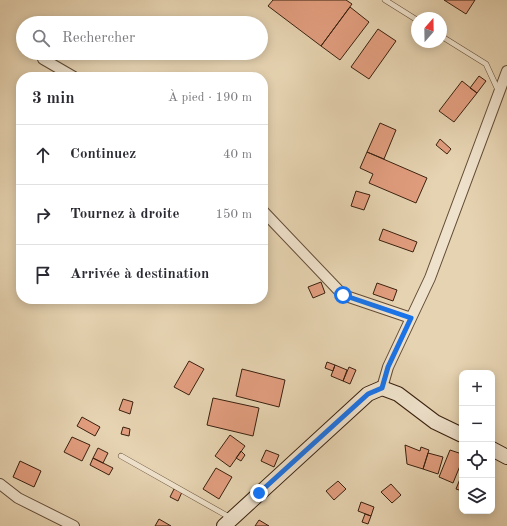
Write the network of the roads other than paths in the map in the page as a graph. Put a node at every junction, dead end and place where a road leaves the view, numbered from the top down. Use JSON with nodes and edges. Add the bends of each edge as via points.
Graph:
{"nodes":[{"id":1,"x":385,"y":0,"type":"edge"},
{"id":2,"x":411,"y":16,"type":"edge"},
{"id":3,"x":447,"y":40,"type":"edge"},
{"id":4,"x":45,"y":60,"type":"edge"},
{"id":5,"x":507,"y":71,"type":"edge"},
{"id":6,"x":65,"y":72,"type":"edge"},
{"id":7,"x":500,"y":93,"type":"junction"},
{"id":8,"x":268,"y":216,"type":"edge"},
{"id":9,"x":411,"y":318,"type":"junction"},
{"id":10,"x":382,"y":388,"type":"junction"},
{"id":11,"x":459,"y":434,"type":"edge"},
{"id":12,"x":495,"y":451,"type":"edge"},
{"id":13,"x":121,"y":456,"type":"dead end"},
{"id":14,"x":507,"y":457,"type":"edge"},
{"id":15,"x":0,"y":484,"type":"edge"},
{"id":16,"x":228,"y":522,"type":"edge"},
{"id":17,"x":74,"y":526,"type":"edge"}],
"edges":[{"from":1,"to":2,"type":"lane"},
{"from":3,"to":7,"type":"lane","via":[[486,64]]},
{"from":4,"to":6,"type":"street"},
{"from":5,"to":7,"type":"street"},
{"from":7,"to":9,"type":"street","via":[[430,278]]},
{"from":8,"to":9,"type":"street","via":[[343,295]]},
{"from":9,"to":10,"type":"street","via":[[388,367]]},
{"from":10,"to":11,"type":"street","via":[[398,394],[435,422]]},
{"from":10,"to":16,"type":"street","via":[[368,394]]},
{"from":12,"to":14,"type":"street"},
{"from":13,"to":16,"type":"lane"},
{"from":15,"to":17,"type":"street","via":[[18,498]]}]}
